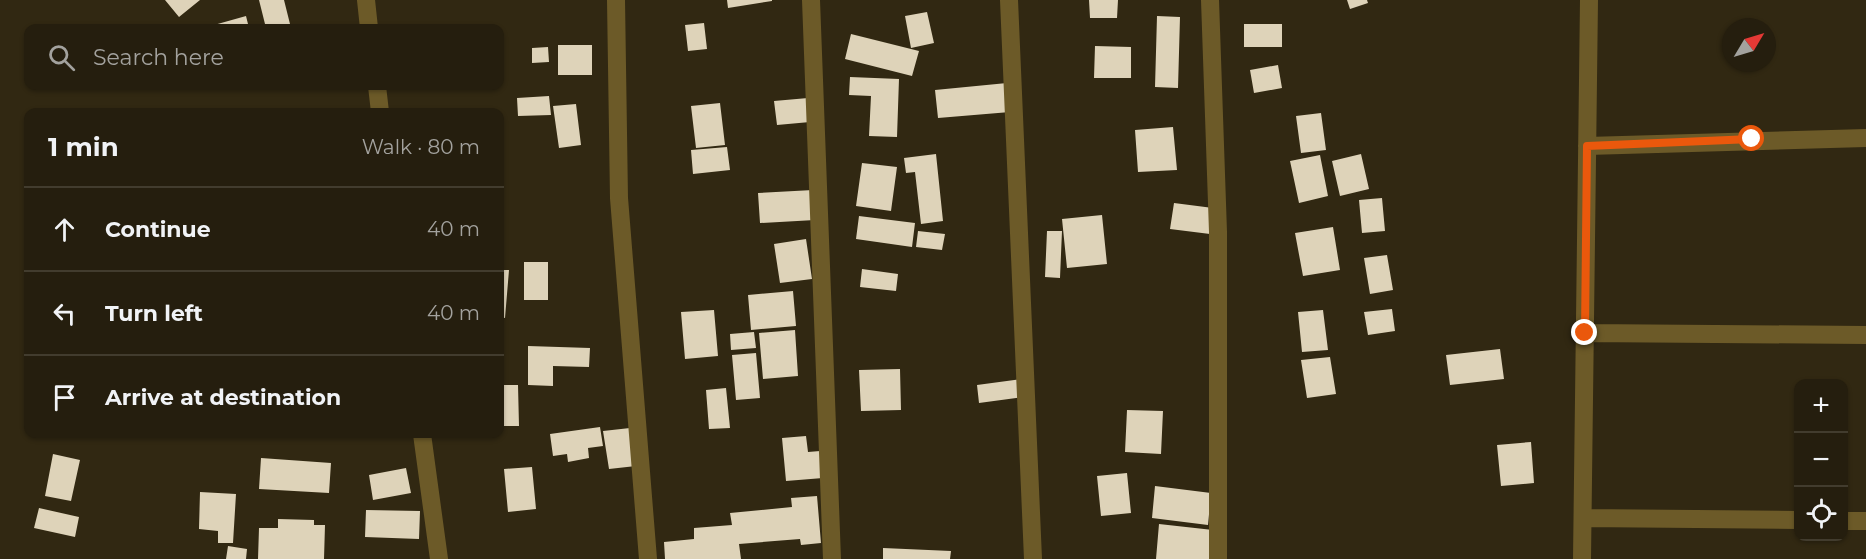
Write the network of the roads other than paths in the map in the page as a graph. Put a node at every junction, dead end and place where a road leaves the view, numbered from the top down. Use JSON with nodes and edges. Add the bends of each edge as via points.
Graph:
{"nodes":[{"id":1,"x":366,"y":0,"type":"edge"},
{"id":2,"x":615,"y":0,"type":"edge"},
{"id":3,"x":811,"y":0,"type":"edge"},
{"id":4,"x":1009,"y":0,"type":"edge"},
{"id":5,"x":1210,"y":0,"type":"edge"},
{"id":6,"x":1589,"y":0,"type":"edge"},
{"id":7,"x":369,"y":24,"type":"edge"},
{"id":8,"x":377,"y":90,"type":"edge"},
{"id":9,"x":380,"y":108,"type":"edge"},
{"id":10,"x":1866,"y":138,"type":"edge"},
{"id":11,"x":1587,"y":146,"type":"junction"},
{"id":12,"x":1585,"y":333,"type":"junction"},
{"id":13,"x":1866,"y":335,"type":"edge"},
{"id":14,"x":423,"y":438,"type":"edge"},
{"id":15,"x":1583,"y":518,"type":"junction"},
{"id":16,"x":1794,"y":520,"type":"edge"},
{"id":17,"x":1848,"y":521,"type":"edge"},
{"id":18,"x":1866,"y":521,"type":"edge"},
{"id":19,"x":439,"y":559,"type":"edge"},
{"id":20,"x":648,"y":559,"type":"edge"},
{"id":21,"x":832,"y":559,"type":"edge"},
{"id":22,"x":1033,"y":559,"type":"edge"},
{"id":23,"x":1218,"y":559,"type":"edge"},
{"id":24,"x":1582,"y":559,"type":"edge"}],
"edges":[{"from":1,"to":7,"type":"street"},
{"from":2,"to":20,"type":"street","via":[[619,198]]},
{"from":3,"to":21,"type":"street"},
{"from":4,"to":22,"type":"street"},
{"from":5,"to":23,"type":"street","via":[[1218,232]]},
{"from":6,"to":11,"type":"street"},
{"from":8,"to":9,"type":"street"},
{"from":10,"to":11,"type":"street"},
{"from":11,"to":12,"type":"street"},
{"from":12,"to":13,"type":"street"},
{"from":12,"to":15,"type":"street"},
{"from":14,"to":19,"type":"street"},
{"from":15,"to":16,"type":"street"},
{"from":15,"to":24,"type":"street"},
{"from":17,"to":18,"type":"street"}]}
